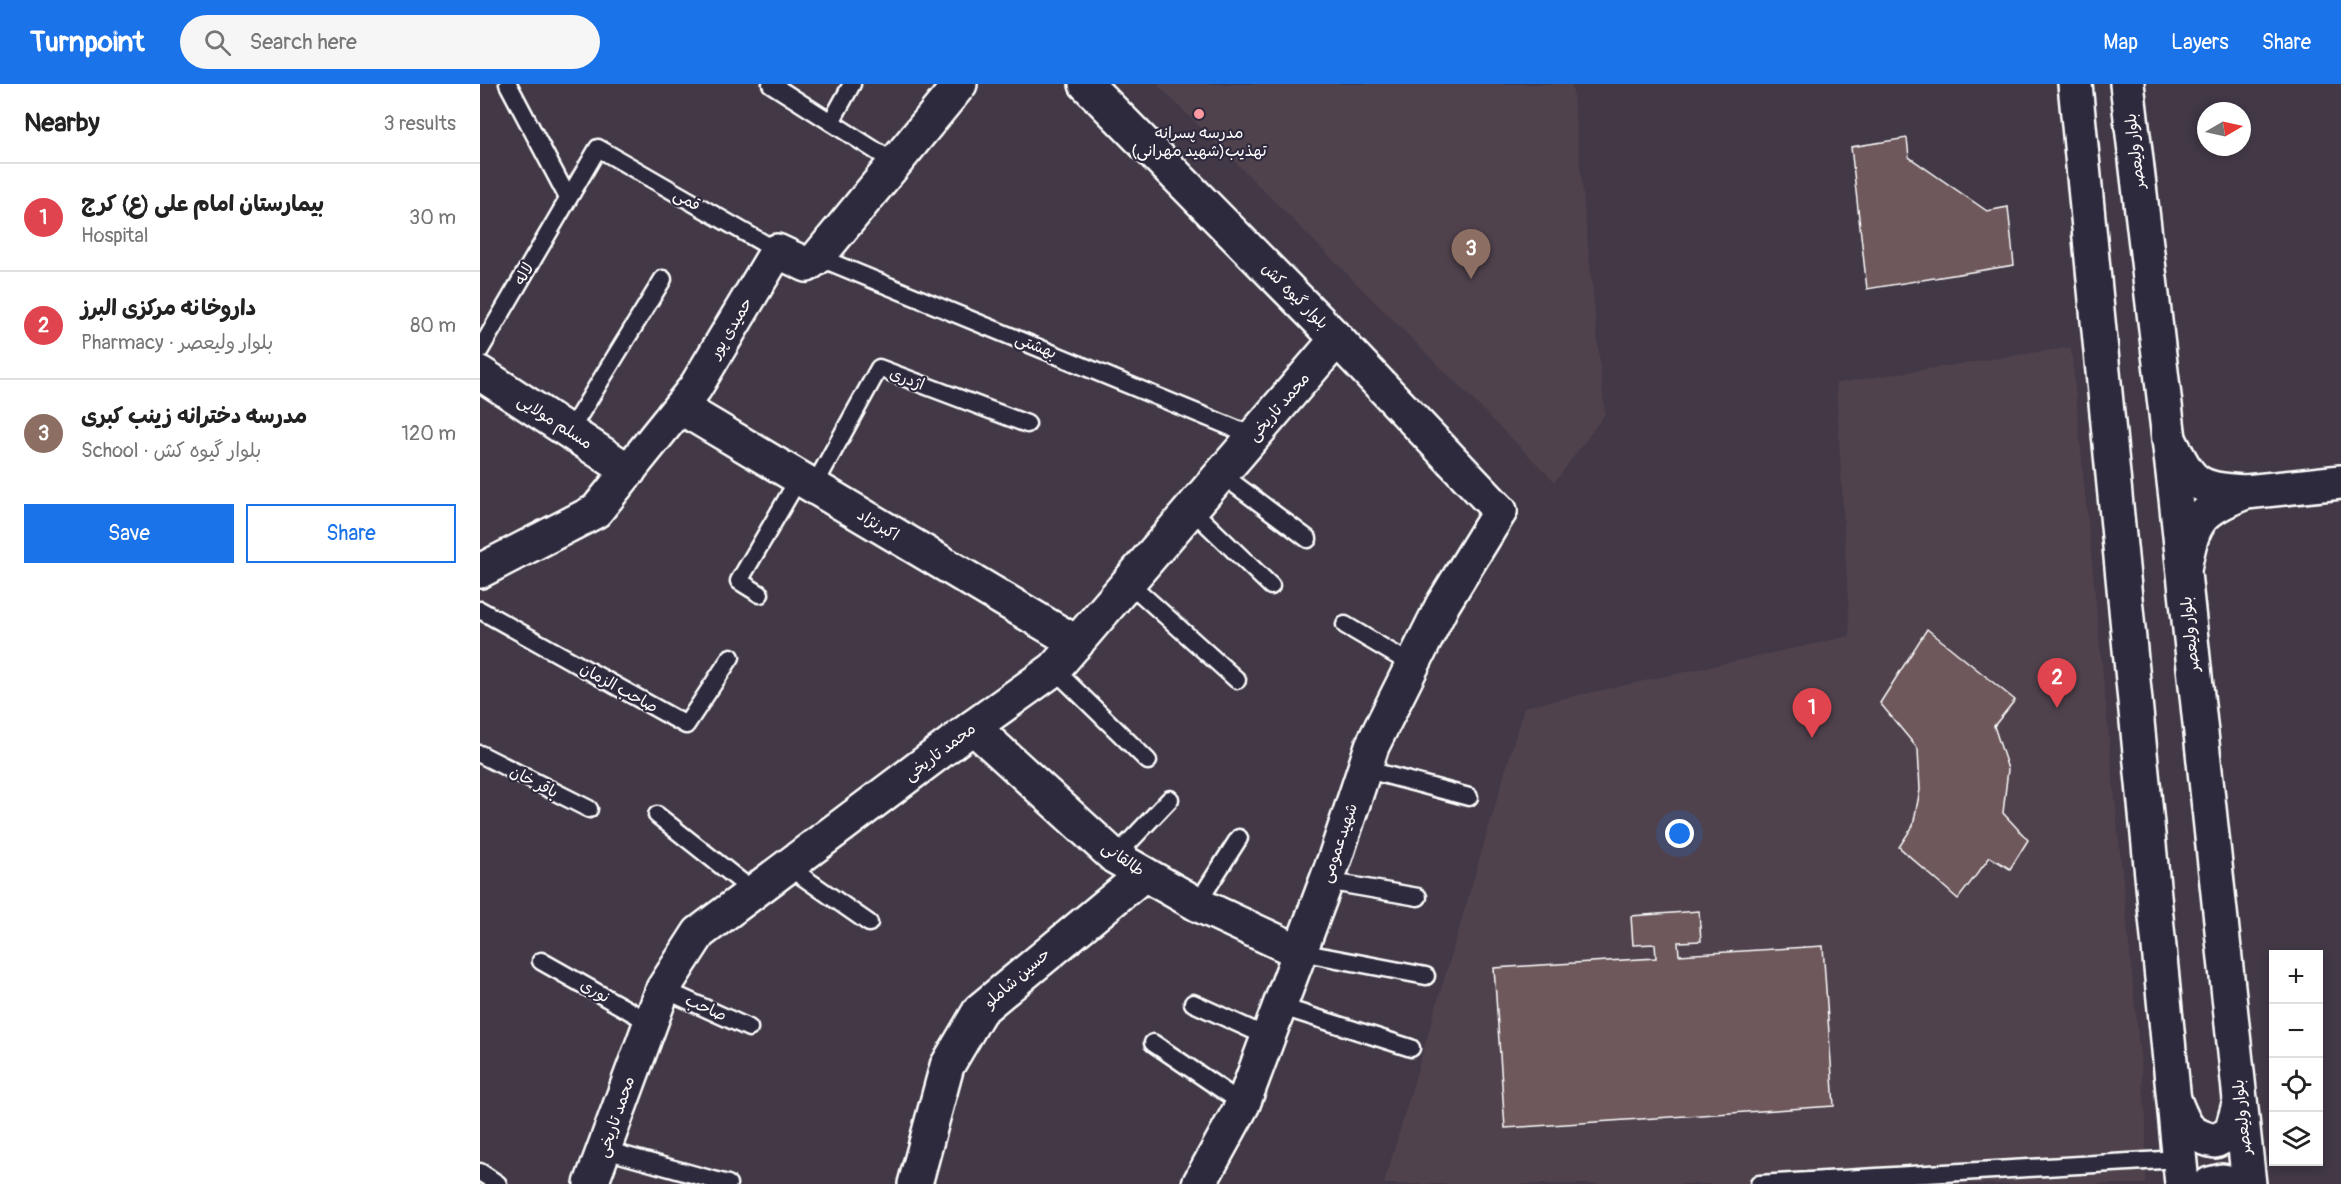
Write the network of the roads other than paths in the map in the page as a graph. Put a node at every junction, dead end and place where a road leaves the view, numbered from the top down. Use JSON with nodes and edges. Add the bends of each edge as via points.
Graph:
{"nodes":[{"id":1,"x":508,"y":84,"type":"edge"},
{"id":2,"x":771,"y":84,"type":"edge"},
{"id":3,"x":852,"y":84,"type":"edge"},
{"id":4,"x":960,"y":84,"type":"edge"},
{"id":5,"x":1086,"y":84,"type":"edge"},
{"id":6,"x":2075,"y":84,"type":"edge"},
{"id":7,"x":2127,"y":84,"type":"edge"},
{"id":8,"x":831,"y":122,"type":"junction"},
{"id":9,"x":598,"y":148,"type":"joint"},
{"id":10,"x":894,"y":163,"type":"junction"},
{"id":11,"x":568,"y":198,"type":"junction"},
{"id":12,"x":777,"y":252,"type":"junction"},
{"id":13,"x":818,"y":256,"type":"junction"},
{"id":14,"x":663,"y":279,"type":"dead end"},
{"id":15,"x":1337,"y":339,"type":"junction"},
{"id":16,"x":480,"y":350,"type":"edge"},
{"id":17,"x":480,"y":373,"type":"edge"},
{"id":18,"x":680,"y":407,"type":"junction"},
{"id":19,"x":1027,"y":424,"type":"dead end"},
{"id":20,"x":569,"y":432,"type":"junction"},
{"id":21,"x":1254,"y":436,"type":"junction"},
{"id":22,"x":2168,"y":438,"type":"junction"},
{"id":23,"x":629,"y":471,"type":"junction"},
{"id":24,"x":1221,"y":474,"type":"junction"},
{"id":25,"x":806,"y":482,"type":"junction"},
{"id":26,"x":2341,"y":482,"type":"edge"},
{"id":27,"x":2246,"y":492,"type":"junction"},
{"id":28,"x":1191,"y":509,"type":"junction"},
{"id":29,"x":1500,"y":511,"type":"joint"},
{"id":30,"x":1308,"y":539,"type":"dead end"},
{"id":31,"x":480,"y":571,"type":"edge"},
{"id":32,"x":2184,"y":572,"type":"junction"},
{"id":33,"x":1128,"y":582,"type":"junction"},
{"id":34,"x":1270,"y":586,"type":"dead end"},
{"id":35,"x":760,"y":594,"type":"dead end"},
{"id":36,"x":480,"y":609,"type":"edge"},
{"id":37,"x":1345,"y":625,"type":"dead end"},
{"id":38,"x":1077,"y":643,"type":"junction"},
{"id":39,"x":731,"y":657,"type":"dead end"},
{"id":40,"x":1411,"y":664,"type":"junction"},
{"id":41,"x":1054,"y":669,"type":"junction"},
{"id":42,"x":1237,"y":681,"type":"dead end"},
{"id":43,"x":973,"y":727,"type":"junction"},
{"id":44,"x":480,"y":754,"type":"edge"},
{"id":45,"x":1148,"y":761,"type":"dead end"},
{"id":46,"x":1364,"y":769,"type":"junction"},
{"id":47,"x":1469,"y":797,"type":"dead end"},
{"id":48,"x":1170,"y":798,"type":"dead end"},
{"id":49,"x":589,"y":809,"type":"dead end"},
{"id":50,"x":657,"y":815,"type":"dead end"},
{"id":51,"x":1239,"y":838,"type":"dead end"},
{"id":52,"x":1115,"y":857,"type":"junction"},
{"id":53,"x":787,"y":866,"type":"junction"},
{"id":54,"x":1144,"y":874,"type":"junction"},
{"id":55,"x":1326,"y":881,"type":"junction"},
{"id":56,"x":753,"y":891,"type":"junction"},
{"id":57,"x":1418,"y":897,"type":"dead end"},
{"id":58,"x":1197,"y":904,"type":"junction"},
{"id":59,"x":869,"y":923,"type":"dead end"},
{"id":60,"x":1300,"y":952,"type":"junction"},
{"id":61,"x":541,"y":960,"type":"dead end"},
{"id":62,"x":1426,"y":976,"type":"dead end"},
{"id":63,"x":663,"y":989,"type":"junction"},
{"id":64,"x":1193,"y":1003,"type":"dead end"},
{"id":65,"x":1279,"y":1006,"type":"junction"},
{"id":66,"x":649,"y":1022,"type":"junction"},
{"id":67,"x":749,"y":1028,"type":"dead end"},
{"id":68,"x":1268,"y":1037,"type":"junction"},
{"id":69,"x":1153,"y":1043,"type":"dead end"},
{"id":70,"x":1411,"y":1048,"type":"dead end"},
{"id":71,"x":2173,"y":1097,"type":"junction"},
{"id":72,"x":2240,"y":1101,"type":"junction"},
{"id":73,"x":1243,"y":1104,"type":"junction"},
{"id":74,"x":605,"y":1149,"type":"junction"},
{"id":75,"x":2180,"y":1171,"type":"edge"},
{"id":76,"x":480,"y":1172,"type":"edge"},
{"id":77,"x":498,"y":1184,"type":"edge"},
{"id":78,"x":591,"y":1184,"type":"edge"},
{"id":79,"x":728,"y":1184,"type":"edge"},
{"id":80,"x":915,"y":1184,"type":"edge"},
{"id":81,"x":1198,"y":1184,"type":"edge"},
{"id":82,"x":1759,"y":1184,"type":"edge"},
{"id":83,"x":2210,"y":1184,"type":"edge"},
{"id":84,"x":2236,"y":1184,"type":"edge"},
{"id":85,"x":2249,"y":1184,"type":"edge"}],
"edges":[{"from":1,"to":11,"type":"lane"},
{"from":2,"to":8,"type":"lane"},
{"from":3,"to":8,"type":"lane"},
{"from":4,"to":10,"type":"street"},
{"from":5,"to":15,"type":"street","name":"بلوار گیوه کش"},
{"from":6,"to":71,"type":"street"},
{"from":7,"to":22,"type":"street","name":"بلوار ولیعصر"},
{"from":8,"to":10,"type":"lane"},
{"from":9,"to":11,"type":"lane","name":"لاله"},
{"from":9,"to":12,"type":"lane","name":"قمی"},
{"from":10,"to":13,"type":"street"},
{"from":11,"to":16,"type":"lane","name":"لاله"},
{"from":12,"to":13,"type":"street","via":[[807,265]]},
{"from":12,"to":18,"type":"street","name":"حمیدی پور"},
{"from":13,"to":21,"type":"lane","name":"بهشتی"},
{"from":14,"to":20,"type":"lane"},
{"from":15,"to":21,"type":"street","name":"محمد تاریخی"},
{"from":15,"to":29,"type":"street","name":"بلوار گیوه کش"},
{"from":17,"to":20,"type":"street","name":"مسلم مولایی"},
{"from":18,"to":23,"type":"street","name":"حمیدی پور"},
{"from":18,"to":25,"type":"street","name":"اکبرنژاد"},
{"from":19,"to":25,"type":"lane","name":"اژدری","via":[[879,368]]},
{"from":20,"to":23,"type":"street","name":"مسلم مولایی"},
{"from":21,"to":24,"type":"street","name":"محمد تاریخی"},
{"from":22,"to":27,"type":"street","via":[[2193,481],[2207,488]]},
{"from":22,"to":32,"type":"street","name":"بلوار ولیعصر"},
{"from":23,"to":31,"type":"street","name":"حمیدی پور","via":[[596,511]]},
{"from":24,"to":28,"type":"street","name":"محمد تاریخی"},
{"from":24,"to":30,"type":"lane"},
{"from":25,"to":35,"type":"lane","via":[[739,581]]},
{"from":25,"to":38,"type":"street","name":"اکبرنژاد"},
{"from":26,"to":27,"type":"street"},
{"from":27,"to":32,"type":"street","via":[[2211,507],[2201,516],[2188,546]]},
{"from":28,"to":33,"type":"street","name":"محمد تاریخی"},
{"from":28,"to":34,"type":"lane"},
{"from":29,"to":40,"type":"street","name":"شهیدعمومی"},
{"from":32,"to":72,"type":"street","name":"بلوار ولیعصر"},
{"from":33,"to":38,"type":"street","name":"محمد تاریخی"},
{"from":33,"to":42,"type":"lane"},
{"from":36,"to":39,"type":"lane","name":"صاحب الزمان","via":[[686,725]]},
{"from":37,"to":40,"type":"lane"},
{"from":38,"to":41,"type":"street","name":"محمد تاریخی"},
{"from":40,"to":46,"type":"street","name":"شهیدعمومی"},
{"from":41,"to":43,"type":"street","name":"محمد تاریخی"},
{"from":41,"to":45,"type":"lane"},
{"from":43,"to":52,"type":"street","name":"طالقانی"},
{"from":43,"to":53,"type":"street","name":"محمد تاریخی"},
{"from":44,"to":49,"type":"lane","name":"باقر خان"},
{"from":46,"to":47,"type":"lane"},
{"from":46,"to":55,"type":"street","name":"شهیدعمومی"},
{"from":48,"to":52,"type":"lane"},
{"from":50,"to":56,"type":"lane"},
{"from":51,"to":58,"type":"lane"},
{"from":52,"to":54,"type":"street","name":"طالقانی"},
{"from":53,"to":56,"type":"street","name":"محمد تاریخی"},
{"from":53,"to":59,"type":"lane"},
{"from":54,"to":58,"type":"street","name":"طالقانی"},
{"from":54,"to":80,"type":"street","name":"حسین شاملو","via":[[980,1010],[947,1065]]},
{"from":55,"to":57,"type":"lane"},
{"from":55,"to":60,"type":"street","name":"شهیدعمومی"},
{"from":56,"to":63,"type":"street","name":"محمد تاریخی","via":[[699,933]]},
{"from":58,"to":60,"type":"street","name":"طالقانی"},
{"from":60,"to":62,"type":"lane"},
{"from":60,"to":65,"type":"street","name":"شهیدعمومی"},
{"from":61,"to":66,"type":"lane","name":"نوری"},
{"from":63,"to":66,"type":"street","name":"محمد تاریخی"},
{"from":63,"to":67,"type":"lane","name":"صاحب"},
{"from":64,"to":68,"type":"lane"},
{"from":65,"to":68,"type":"street","name":"شهیدعمومی"},
{"from":65,"to":70,"type":"lane"},
{"from":66,"to":74,"type":"street","name":"محمد تاریخی"},
{"from":68,"to":73,"type":"street","name":"شهیدعمومی"},
{"from":69,"to":73,"type":"lane"},
{"from":71,"to":72,"type":"street","via":[[2184,1124],[2196,1137],[2215,1142],[2231,1133]]},
{"from":71,"to":75,"type":"street"},
{"from":72,"to":85,"type":"street","name":"بلوار ولیعصر"},
{"from":73,"to":81,"type":"street","name":"شهیدعمومی"},
{"from":74,"to":78,"type":"street","name":"محمد تاریخی"},
{"from":74,"to":79,"type":"lane"},
{"from":75,"to":82,"type":"lane"},
{"from":76,"to":77,"type":"lane"},
{"from":83,"to":84,"type":"street"}]}
